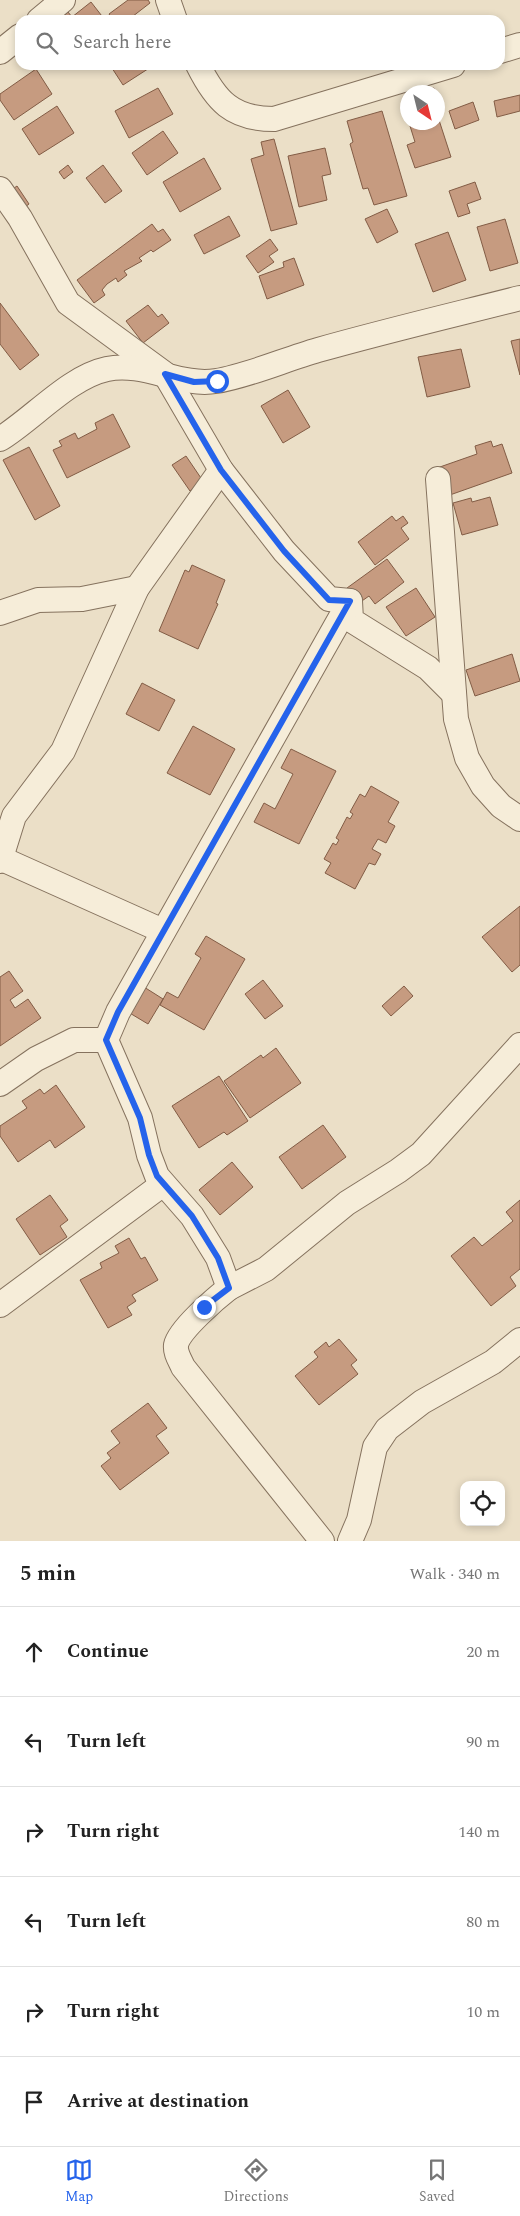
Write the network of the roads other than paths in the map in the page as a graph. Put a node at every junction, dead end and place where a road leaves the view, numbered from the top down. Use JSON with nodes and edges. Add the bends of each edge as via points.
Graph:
{"nodes":[{"id":1,"x":63,"y":0,"type":"edge"},
{"id":2,"x":168,"y":0,"type":"edge"},
{"id":3,"x":46,"y":15,"type":"edge"},
{"id":4,"x":174,"y":15,"type":"edge"},
{"id":5,"x":15,"y":40,"type":"edge"},
{"id":6,"x":520,"y":45,"type":"edge"},
{"id":7,"x":505,"y":50,"type":"edge"},
{"id":8,"x":0,"y":52,"type":"edge"},
{"id":9,"x":200,"y":70,"type":"edge"},
{"id":10,"x":437,"y":70,"type":"edge"},
{"id":11,"x":0,"y":188,"type":"edge"},
{"id":12,"x":520,"y":298,"type":"edge"},
{"id":13,"x":165,"y":374,"type":"junction"},
{"id":14,"x":0,"y":439,"type":"edge"},
{"id":15,"x":221,"y":470,"type":"junction"},
{"id":16,"x":438,"y":480,"type":"dead end"},
{"id":17,"x":137,"y":588,"type":"junction"},
{"id":18,"x":350,"y":601,"type":"junction"},
{"id":19,"x":0,"y":613,"type":"edge"},
{"id":20,"x":454,"y":694,"type":"junction"},
{"id":21,"x":520,"y":819,"type":"edge"},
{"id":22,"x":1,"y":859,"type":"edge"},
{"id":23,"x":163,"y":931,"type":"junction"},
{"id":24,"x":106,"y":1040,"type":"junction"},
{"id":25,"x":520,"y":1045,"type":"edge"},
{"id":26,"x":0,"y":1084,"type":"edge"},
{"id":27,"x":163,"y":1184,"type":"junction"},
{"id":28,"x":229,"y":1288,"type":"junction"},
{"id":29,"x":0,"y":1304,"type":"edge"},
{"id":30,"x":520,"y":1340,"type":"edge"},
{"id":31,"x":322,"y":1541,"type":"edge"},
{"id":32,"x":350,"y":1541,"type":"edge"}],
"edges":[{"from":1,"to":3,"type":"street"},
{"from":2,"to":4,"type":"street"},
{"from":5,"to":8,"type":"street"},
{"from":6,"to":7,"type":"street"},
{"from":9,"to":10,"type":"street","via":[[207,83],[229,108],[252,119],[274,119]]},
{"from":11,"to":13,"type":"street","via":[[68,303]]},
{"from":12,"to":13,"type":"street","via":[[318,350],[217,381],[194,382]]},
{"from":13,"to":14,"type":"street","via":[[122,368],[91,375],[54,397]]},
{"from":13,"to":15,"type":"street"},
{"from":15,"to":17,"type":"street"},
{"from":15,"to":18,"type":"street","via":[[284,551],[329,600]]},
{"from":16,"to":20,"type":"street"},
{"from":17,"to":19,"type":"street","via":[[82,599],[38,600]]},
{"from":17,"to":22,"type":"street","via":[[64,751],[14,816]]},
{"from":18,"to":20,"type":"street","via":[[352,620],[428,668]]},
{"from":18,"to":23,"type":"street"},
{"from":20,"to":21,"type":"street","via":[[456,719],[467,758],[482,786],[500,806]]},
{"from":22,"to":23,"type":"street"},
{"from":23,"to":24,"type":"street"},
{"from":24,"to":26,"type":"street","via":[[74,1040],[36,1059]]},
{"from":24,"to":27,"type":"street","via":[[140,1118],[149,1155]]},
{"from":25,"to":28,"type":"street","via":[[421,1154],[347,1203],[266,1269]]},
{"from":27,"to":28,"type":"street","via":[[192,1216],[218,1258]]},
{"from":27,"to":29,"type":"street"},
{"from":28,"to":31,"type":"street","via":[[204,1307],[176,1343],[177,1353],[183,1367]]},
{"from":30,"to":32,"type":"street","via":[[493,1362],[422,1402],[387,1429],[376,1447],[359,1520]]}]}
